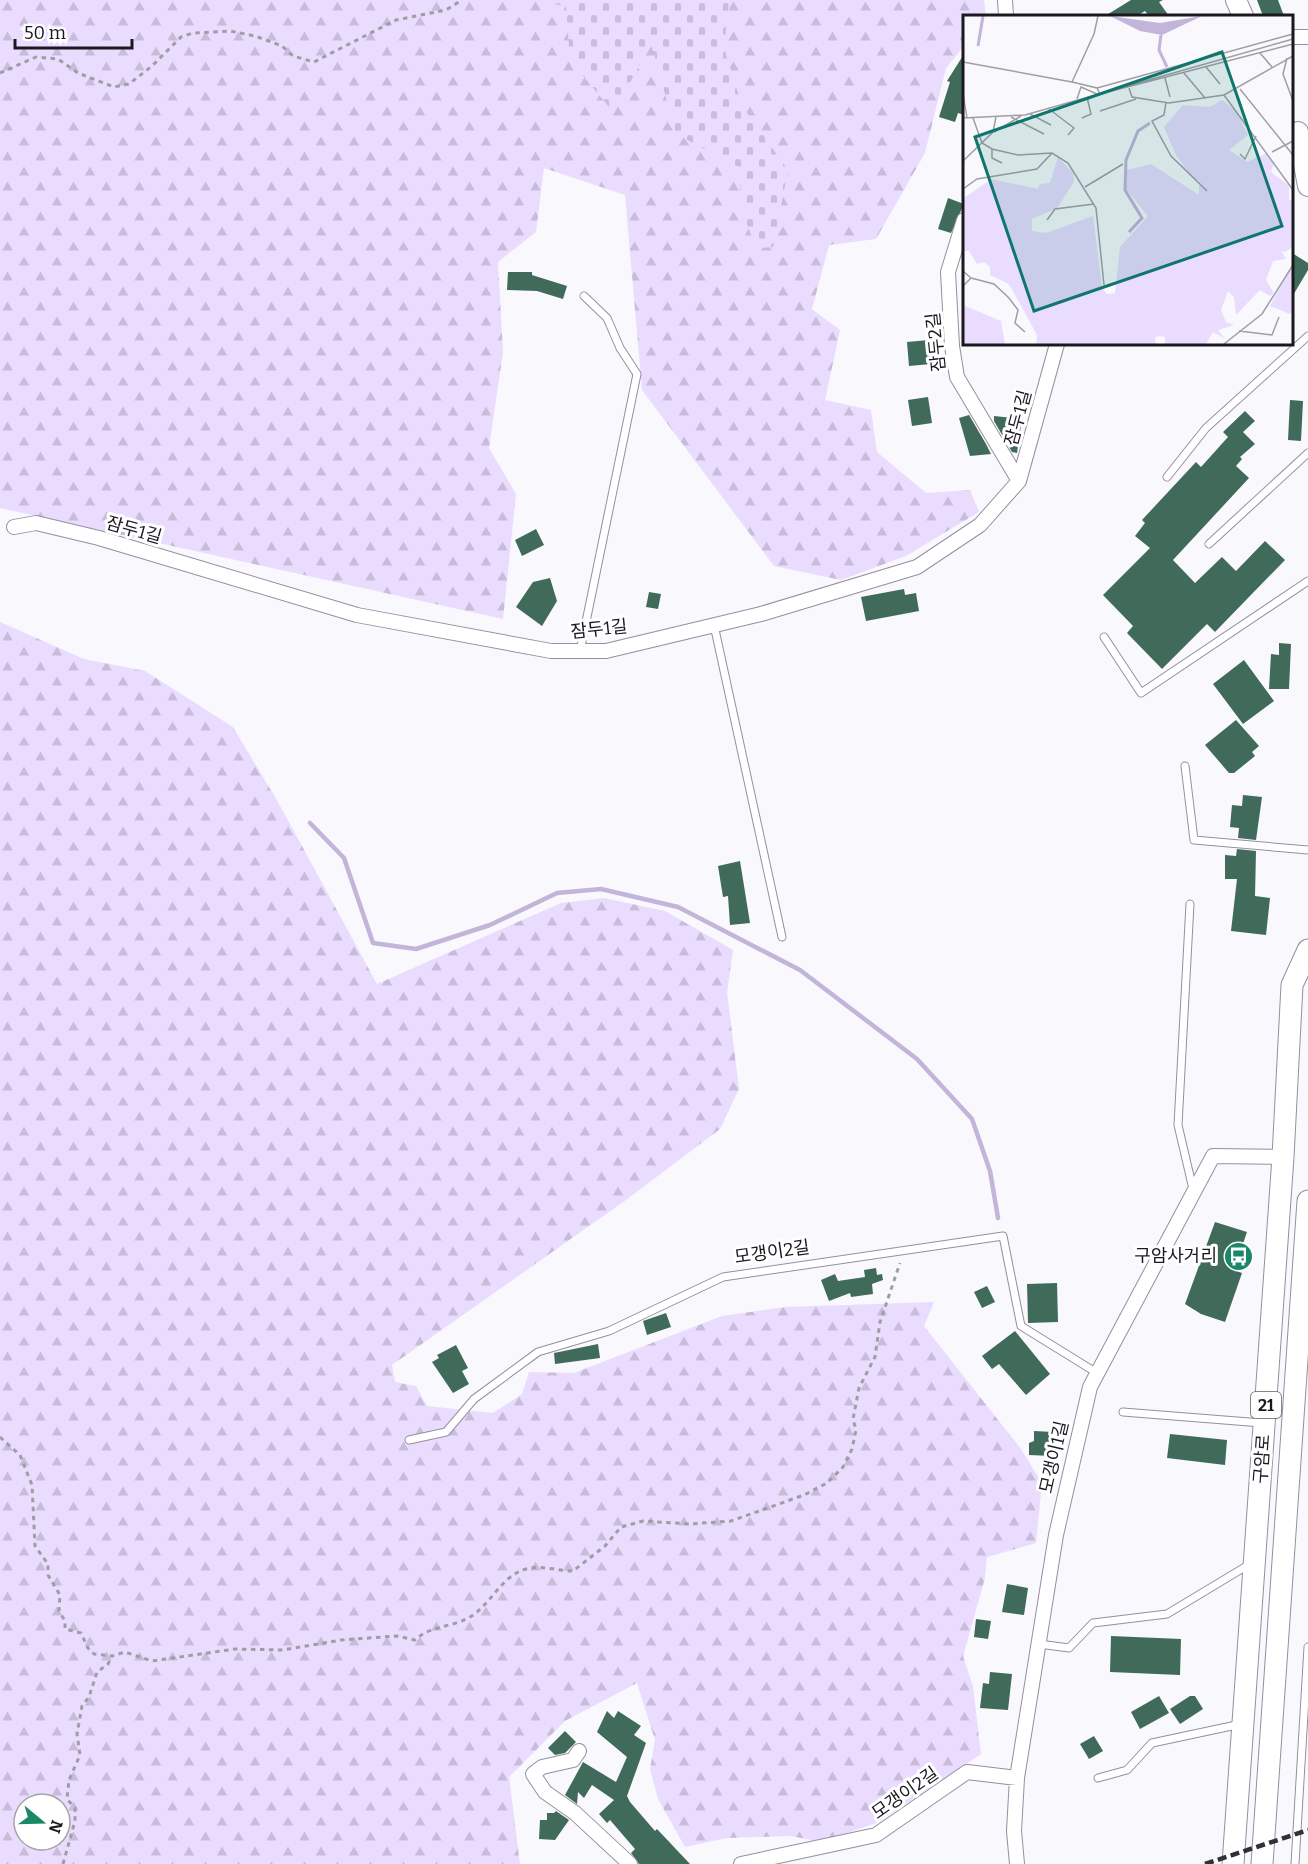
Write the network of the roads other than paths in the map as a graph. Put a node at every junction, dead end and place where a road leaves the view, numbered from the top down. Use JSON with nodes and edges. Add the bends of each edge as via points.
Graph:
{"nodes":[{"id":1,"x":1005,"y":0,"type":"edge"},
{"id":2,"x":1236,"y":0,"type":"edge"},
{"id":3,"x":1006,"y":15,"type":"edge"},
{"id":4,"x":1244,"y":15,"type":"edge"},
{"id":5,"x":1301,"y":132,"type":"edge"},
{"id":6,"x":1308,"y":186,"type":"edge"},
{"id":7,"x":963,"y":223,"type":"edge"},
{"id":8,"x":584,"y":296,"type":"dead end"},
{"id":9,"x":1308,"y":336,"type":"edge"},
{"id":10,"x":1057,"y":345,"type":"edge"},
{"id":11,"x":1308,"y":453,"type":"edge"},
{"id":12,"x":1167,"y":477,"type":"dead end"},
{"id":13,"x":1019,"y":481,"type":"junction"},
{"id":14,"x":14,"y":527,"type":"dead end"},
{"id":15,"x":1209,"y":544,"type":"dead end"},
{"id":16,"x":1308,"y":581,"type":"edge"},
{"id":17,"x":714,"y":625,"type":"junction"},
{"id":18,"x":1104,"y":637,"type":"dead end"},
{"id":19,"x":580,"y":651,"type":"junction"},
{"id":20,"x":1185,"y":766,"type":"dead end"},
{"id":21,"x":1308,"y":850,"type":"edge"},
{"id":22,"x":1190,"y":904,"type":"dead end"},
{"id":23,"x":782,"y":937,"type":"dead end"},
{"id":24,"x":1308,"y":950,"type":"edge"},
{"id":25,"x":1283,"y":1157,"type":"junction"},
{"id":26,"x":1194,"y":1191,"type":"junction"},
{"id":27,"x":1308,"y":1201,"type":"edge"},
{"id":28,"x":1097,"y":1373,"type":"junction"},
{"id":29,"x":1123,"y":1412,"type":"dead end"},
{"id":30,"x":1264,"y":1423,"type":"junction"},
{"id":31,"x":409,"y":1440,"type":"dead end"},
{"id":32,"x":1254,"y":1562,"type":"junction"},
{"id":33,"x":1039,"y":1644,"type":"junction"},
{"id":34,"x":1308,"y":1647,"type":"edge"},
{"id":35,"x":1243,"y":1723,"type":"junction"},
{"id":36,"x":579,"y":1751,"type":"dead end"},
{"id":37,"x":1017,"y":1778,"type":"junction"},
{"id":38,"x":1098,"y":1778,"type":"dead end"},
{"id":39,"x":630,"y":1864,"type":"edge"},
{"id":40,"x":741,"y":1864,"type":"edge"},
{"id":41,"x":1017,"y":1864,"type":"edge"},
{"id":42,"x":1233,"y":1864,"type":"edge"},
{"id":43,"x":1262,"y":1864,"type":"edge"},
{"id":44,"x":1295,"y":1864,"type":"edge"}],
"edges":[{"from":1,"to":3,"type":"street"},
{"from":2,"to":4,"type":"street"},
{"from":5,"to":6,"type":"street"},
{"from":7,"to":13,"type":"street","name":"잠두2길","via":[[948,272],[957,377]]},
{"from":8,"to":19,"type":"lane","via":[[607,318],[637,374]]},
{"from":9,"to":12,"type":"lane","via":[[1206,428]]},
{"from":10,"to":13,"type":"street","name":"잠두1길"},
{"from":11,"to":15,"type":"lane"},
{"from":13,"to":17,"type":"street","name":"잠두1길","via":[[980,525],[917,567],[838,593]]},
{"from":14,"to":19,"type":"street","name":"잠두1길","via":[[36,523],[99,538],[357,615],[551,651]]},
{"from":16,"to":18,"type":"lane","via":[[1141,693]]},
{"from":17,"to":19,"type":"street","name":"잠두1길","via":[[606,651]]},
{"from":17,"to":23,"type":"lane"},
{"from":20,"to":21,"type":"lane","via":[[1194,840]]},
{"from":22,"to":26,"type":"lane","via":[[1178,1125]]},
{"from":24,"to":25,"type":"main road","name":"구암로","number":"21","via":[[1292,985]]},
{"from":25,"to":26,"type":"street","name":"모갱이1길","via":[[1213,1156]]},
{"from":25,"to":30,"type":"main road","name":"구암로","number":"21"},
{"from":26,"to":28,"type":"street","name":"모갱이1길"},
{"from":27,"to":43,"type":"main road","name":"구암로","number":"21"},
{"from":28,"to":31,"type":"lane","name":"모갱이2길","via":[[1021,1326],[1003,1236],[723,1277],[609,1331],[538,1352],[474,1399],[446,1432]]},
{"from":28,"to":33,"type":"street","name":"모갱이1길","via":[[1071,1463]]},
{"from":29,"to":30,"type":"lane"},
{"from":30,"to":32,"type":"main road","name":"구암로","number":"21"},
{"from":32,"to":33,"type":"lane","via":[[1167,1614],[1093,1623],[1069,1648]]},
{"from":32,"to":35,"type":"main road","name":"구암로","number":"21"},
{"from":33,"to":37,"type":"street","name":"모갱이1길"},
{"from":34,"to":44,"type":"lane"},
{"from":35,"to":38,"type":"lane","via":[[1152,1743],[1127,1770]]},
{"from":35,"to":42,"type":"main road","name":"구암로","number":"21"},
{"from":36,"to":39,"type":"street","via":[[573,1760],[542,1767],[533,1774],[545,1792],[575,1813]]},
{"from":37,"to":40,"type":"street","name":"모갱이2길","via":[[967,1772],[876,1835]]},
{"from":37,"to":41,"type":"street","name":"모갱이1길"}]}
